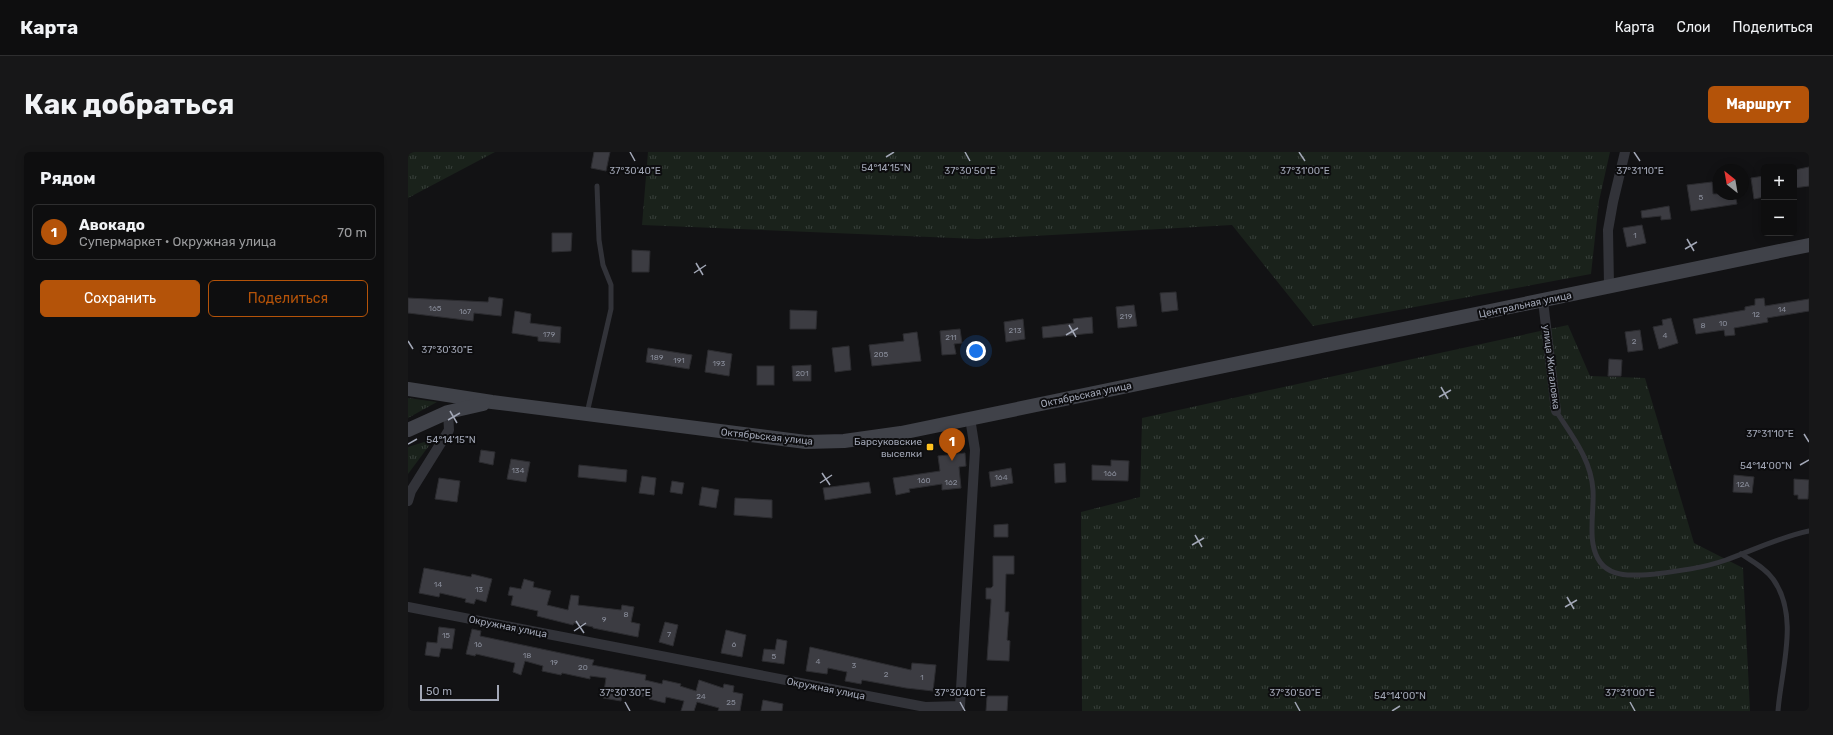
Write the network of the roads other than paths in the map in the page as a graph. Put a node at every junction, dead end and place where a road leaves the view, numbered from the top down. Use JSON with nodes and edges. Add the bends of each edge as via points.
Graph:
{"nodes":[{"id":1,"x":1625,"y":152,"type":"edge"},
{"id":2,"x":597,"y":186,"type":"dead end"},
{"id":3,"x":1809,"y":245,"type":"edge"},
{"id":4,"x":1608,"y":285,"type":"junction"},
{"id":5,"x":1543,"y":301,"type":"junction"},
{"id":6,"x":1241,"y":362,"type":"joint"},
{"id":7,"x":408,"y":389,"type":"edge"},
{"id":8,"x":492,"y":402,"type":"junction"},
{"id":9,"x":448,"y":412,"type":"junction"},
{"id":10,"x":1556,"y":412,"type":"joint"},
{"id":11,"x":587,"y":413,"type":"junction"},
{"id":12,"x":970,"y":418,"type":"junction"},
{"id":13,"x":408,"y":430,"type":"edge"},
{"id":14,"x":409,"y":492,"type":"edge"},
{"id":15,"x":408,"y":502,"type":"edge"},
{"id":16,"x":1809,"y":531,"type":"edge"},
{"id":17,"x":1741,"y":554,"type":"junction"},
{"id":18,"x":408,"y":607,"type":"edge"},
{"id":19,"x":960,"y":709,"type":"edge"},
{"id":20,"x":1778,"y":711,"type":"edge"}],
"edges":[{"from":1,"to":4,"type":"street","via":[[1612,202],[1608,230]]},
{"from":2,"to":11,"type":"lane","via":[[599,240],[603,265],[611,285],[611,309]]},
{"from":3,"to":4,"type":"main road","name":"Центральная улица"},
{"from":4,"to":5,"type":"main road","name":"Центральная улица"},
{"from":5,"to":6,"type":"main road","name":"Центральная улица"},
{"from":5,"to":10,"type":"street","name":"улица Жигаловка"},
{"from":6,"to":12,"type":"main road","name":"Октябрьская улица"},
{"from":7,"to":8,"type":"main road","name":"Октябрьская улица"},
{"from":8,"to":9,"type":"main road"},
{"from":8,"to":11,"type":"main road","name":"Октябрьская улица"},
{"from":9,"to":13,"type":"main road"},
{"from":9,"to":14,"type":"street","via":[[449,430]]},
{"from":10,"to":17,"type":"lane","name":"улица Жигаловка","via":[[1580,448],[1589,468],[1593,491],[1593,544],[1597,559],[1604,568],[1622,575],[1678,571],[1710,565]]},
{"from":11,"to":12,"type":"main road","name":"Октябрьская улица","via":[[806,442],[844,441],[901,433]]},
{"from":12,"to":19,"type":"street","name":"Окружная улица","via":[[975,450]]},
{"from":14,"to":15,"type":"street"},
{"from":16,"to":17,"type":"lane","name":"улица Жигаловка","via":[[1780,538]]},
{"from":17,"to":20,"type":"lane","via":[[1770,575],[1783,603],[1786,639]]},
{"from":18,"to":19,"type":"street","name":"Окружная улица","via":[[925,707]]}]}
